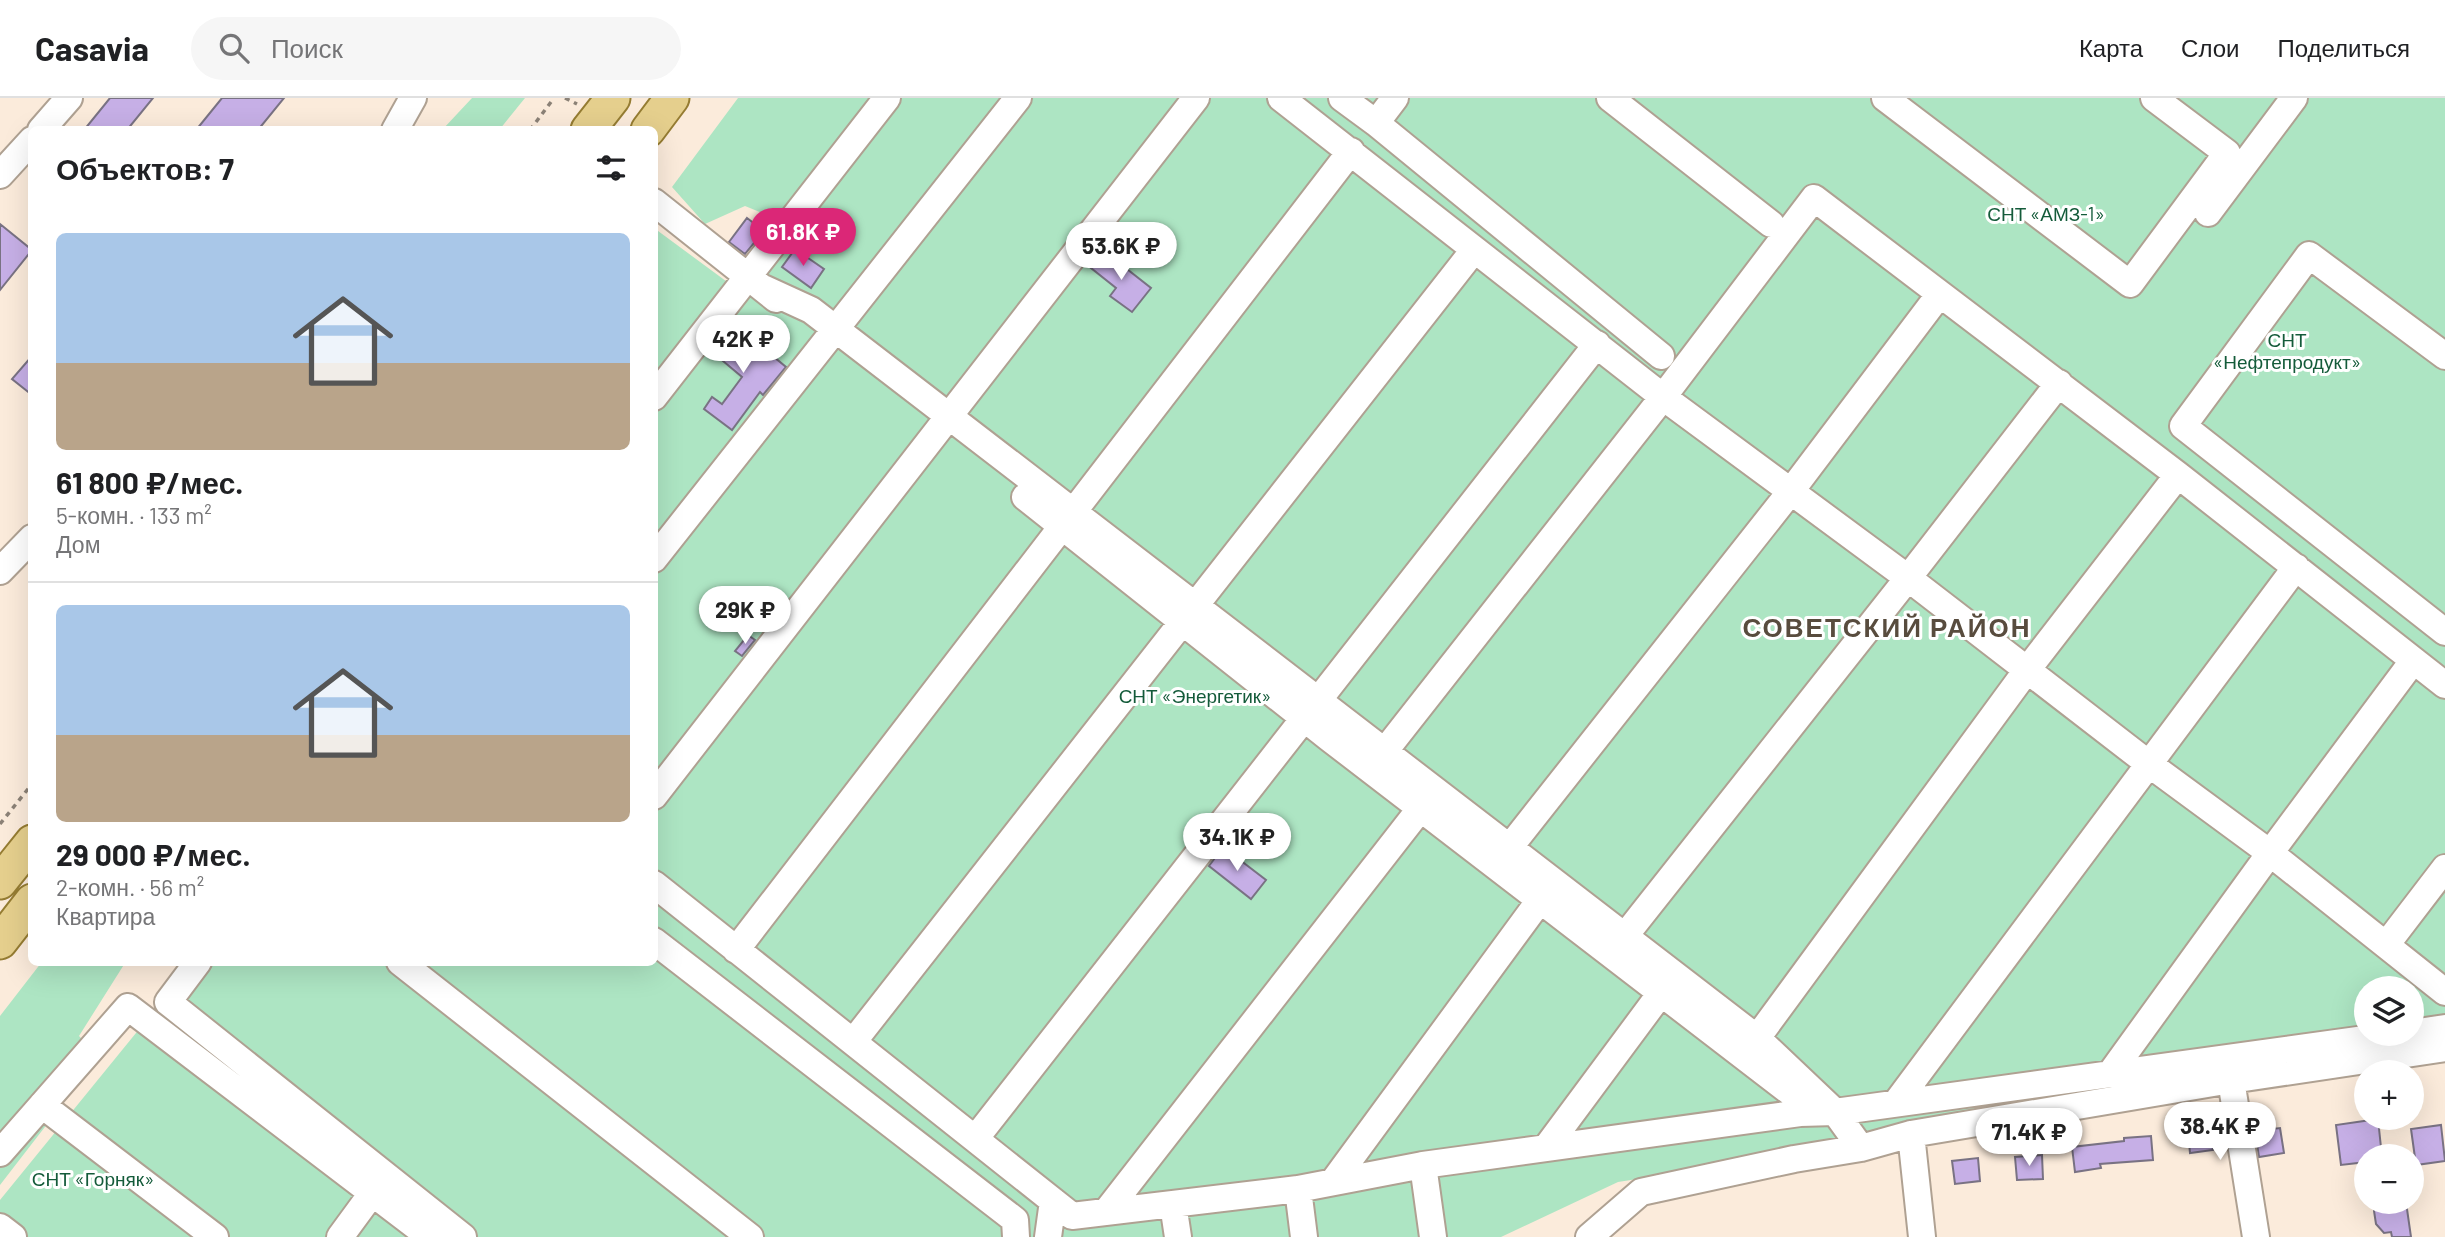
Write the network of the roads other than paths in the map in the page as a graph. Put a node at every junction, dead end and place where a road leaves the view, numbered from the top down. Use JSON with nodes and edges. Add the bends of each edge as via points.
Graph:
{"nodes":[{"id":1,"x":68,"y":98,"type":"edge"},
{"id":2,"x":413,"y":98,"type":"edge"},
{"id":3,"x":613,"y":98,"type":"edge"},
{"id":4,"x":672,"y":98,"type":"edge"},
{"id":5,"x":887,"y":98,"type":"edge"},
{"id":6,"x":1018,"y":98,"type":"edge"},
{"id":7,"x":1196,"y":98,"type":"edge"},
{"id":8,"x":1281,"y":98,"type":"edge"},
{"id":9,"x":1342,"y":98,"type":"edge"},
{"id":10,"x":1395,"y":98,"type":"edge"},
{"id":11,"x":1610,"y":98,"type":"edge"},
{"id":12,"x":1885,"y":98,"type":"edge"},
{"id":13,"x":2154,"y":98,"type":"edge"},
{"id":14,"x":2294,"y":98,"type":"edge"},
{"id":15,"x":584,"y":117,"type":"edge"},
{"id":16,"x":1376,"y":123,"type":"junction"},
{"id":17,"x":44,"y":126,"type":"edge"},
{"id":18,"x":397,"y":126,"type":"edge"},
{"id":19,"x":651,"y":126,"type":"edge"},
{"id":20,"x":28,"y":144,"type":"edge"},
{"id":21,"x":1351,"y":151,"type":"junction"},
{"id":22,"x":0,"y":175,"type":"edge"},
{"id":23,"x":658,"y":205,"type":"edge"},
{"id":24,"x":2208,"y":213,"type":"dead end"},
{"id":25,"x":1771,"y":224,"type":"dead end"},
{"id":26,"x":1474,"y":250,"type":"junction"},
{"id":27,"x":755,"y":282,"type":"junction"},
{"id":28,"x":1939,"y":295,"type":"junction"},
{"id":29,"x":832,"y":335,"type":"junction"},
{"id":30,"x":1597,"y":344,"type":"junction"},
{"id":31,"x":1661,"y":356,"type":"dead end"},
{"id":32,"x":2445,"y":356,"type":"edge"},
{"id":33,"x":2059,"y":383,"type":"junction"},
{"id":34,"x":658,"y":392,"type":"edge"},
{"id":35,"x":1664,"y":397,"type":"junction"},
{"id":36,"x":944,"y":423,"type":"junction"},
{"id":37,"x":2178,"y":475,"type":"junction"},
{"id":38,"x":1791,"y":491,"type":"junction"},
{"id":39,"x":1068,"y":520,"type":"junction"},
{"id":40,"x":28,"y":542,"type":"edge"},
{"id":41,"x":658,"y":554,"type":"edge"},
{"id":42,"x":2297,"y":567,"type":"junction"},
{"id":43,"x":0,"y":571,"type":"edge"},
{"id":44,"x":1908,"y":578,"type":"junction"},
{"id":45,"x":1190,"y":615,"type":"junction"},
{"id":46,"x":2445,"y":632,"type":"edge"},
{"id":47,"x":2413,"y":662,"type":"junction"},
{"id":48,"x":2027,"y":670,"type":"junction"},
{"id":49,"x":2445,"y":685,"type":"edge"},
{"id":50,"x":1311,"y":710,"type":"junction"},
{"id":51,"x":1384,"y":752,"type":"junction"},
{"id":52,"x":2149,"y":764,"type":"junction"},
{"id":53,"x":658,"y":791,"type":"edge"},
{"id":54,"x":1420,"y":809,"type":"junction"},
{"id":55,"x":28,"y":847,"type":"edge"},
{"id":56,"x":1509,"y":848,"type":"junction"},
{"id":57,"x":2270,"y":853,"type":"junction"},
{"id":58,"x":2445,"y":868,"type":"edge"},
{"id":59,"x":0,"y":882,"type":"edge"},
{"id":60,"x":658,"y":887,"type":"edge"},
{"id":61,"x":1540,"y":900,"type":"junction"},
{"id":62,"x":28,"y":906,"type":"edge"},
{"id":63,"x":1624,"y":937,"type":"junction"},
{"id":64,"x":0,"y":942,"type":"edge"},
{"id":65,"x":658,"y":944,"type":"edge"},
{"id":66,"x":2386,"y":945,"type":"junction"},
{"id":67,"x":736,"y":950,"type":"junction"},
{"id":68,"x":195,"y":966,"type":"edge"},
{"id":69,"x":405,"y":966,"type":"edge"},
{"id":70,"x":2445,"y":992,"type":"edge"},
{"id":71,"x":1661,"y":993,"type":"junction"},
{"id":72,"x":2445,"y":1028,"type":"edge"},
{"id":73,"x":2424,"y":1031,"type":"edge"},
{"id":74,"x":1757,"y":1038,"type":"junction"},
{"id":75,"x":2354,"y":1040,"type":"edge"},
{"id":76,"x":853,"y":1042,"type":"junction"},
{"id":77,"x":2445,"y":1048,"type":"edge"},
{"id":78,"x":2110,"y":1074,"type":"junction"},
{"id":79,"x":2231,"y":1080,"type":"junction"},
{"id":80,"x":1896,"y":1104,"type":"junction"},
{"id":81,"x":42,"y":1105,"type":"junction"},
{"id":82,"x":1835,"y":1112,"type":"junction"},
{"id":83,"x":1800,"y":1113,"type":"junction"},
{"id":84,"x":1911,"y":1134,"type":"junction"},
{"id":85,"x":975,"y":1139,"type":"junction"},
{"id":86,"x":1546,"y":1148,"type":"junction"},
{"id":87,"x":1861,"y":1149,"type":"junction"},
{"id":88,"x":0,"y":1153,"type":"edge"},
{"id":89,"x":1423,"y":1165,"type":"junction"},
{"id":90,"x":1333,"y":1182,"type":"junction"},
{"id":91,"x":1298,"y":1189,"type":"junction"},
{"id":92,"x":373,"y":1192,"type":"junction"},
{"id":93,"x":1053,"y":1201,"type":"junction"},
{"id":94,"x":1173,"y":1204,"type":"junction"},
{"id":95,"x":1106,"y":1212,"type":"junction"},
{"id":96,"x":0,"y":1227,"type":"edge"},
{"id":97,"x":13,"y":1237,"type":"edge"},
{"id":98,"x":215,"y":1237,"type":"edge"},
{"id":99,"x":340,"y":1237,"type":"edge"},
{"id":100,"x":430,"y":1237,"type":"edge"},
{"id":101,"x":463,"y":1237,"type":"edge"},
{"id":102,"x":750,"y":1237,"type":"edge"},
{"id":103,"x":1016,"y":1237,"type":"edge"},
{"id":104,"x":1048,"y":1237,"type":"edge"},
{"id":105,"x":1178,"y":1237,"type":"edge"},
{"id":106,"x":1304,"y":1237,"type":"edge"},
{"id":107,"x":1433,"y":1237,"type":"edge"},
{"id":108,"x":1588,"y":1237,"type":"edge"},
{"id":109,"x":1922,"y":1237,"type":"edge"},
{"id":110,"x":2256,"y":1237,"type":"edge"}],
"edges":[{"from":1,"to":17,"type":"street"},
{"from":2,"to":18,"type":"street"},
{"from":3,"to":15,"type":"main road"},
{"from":4,"to":19,"type":"main road"},
{"from":5,"to":27,"type":"street"},
{"from":6,"to":29,"type":"street"},
{"from":7,"to":36,"type":"street"},
{"from":8,"to":21,"type":"street"},
{"from":9,"to":16,"type":"street"},
{"from":10,"to":16,"type":"street"},
{"from":11,"to":25,"type":"street"},
{"from":12,"to":13,"type":"street","via":[[2130,284],[2227,153]]},
{"from":14,"to":24,"type":"street"},
{"from":16,"to":31,"type":"street"},
{"from":20,"to":22,"type":"street"},
{"from":21,"to":26,"type":"street"},
{"from":21,"to":39,"type":"street"},
{"from":23,"to":27,"type":"street"},
{"from":26,"to":30,"type":"street"},
{"from":26,"to":45,"type":"street"},
{"from":27,"to":29,"type":"street"},
{"from":27,"to":34,"type":"street"},
{"from":28,"to":33,"type":"street"},
{"from":28,"to":35,"type":"street","via":[[1814,198]]},
{"from":28,"to":38,"type":"street"},
{"from":29,"to":36,"type":"street"},
{"from":29,"to":41,"type":"street"},
{"from":30,"to":35,"type":"street"},
{"from":30,"to":50,"type":"street"},
{"from":32,"to":46,"type":"street","via":[[2309,255],[2183,426]]},
{"from":33,"to":37,"type":"street"},
{"from":33,"to":44,"type":"street"},
{"from":35,"to":38,"type":"street"},
{"from":35,"to":51,"type":"street"},
{"from":36,"to":39,"type":"street"},
{"from":36,"to":53,"type":"street"},
{"from":37,"to":42,"type":"street"},
{"from":37,"to":48,"type":"street"},
{"from":38,"to":44,"type":"street"},
{"from":38,"to":56,"type":"street"},
{"from":39,"to":45,"type":"street"},
{"from":39,"to":67,"type":"street"},
{"from":40,"to":43,"type":"street"},
{"from":42,"to":47,"type":"street"},
{"from":42,"to":52,"type":"street"},
{"from":44,"to":48,"type":"street"},
{"from":44,"to":63,"type":"street"},
{"from":45,"to":50,"type":"street"},
{"from":45,"to":76,"type":"street"},
{"from":47,"to":49,"type":"street"},
{"from":47,"to":57,"type":"street"},
{"from":48,"to":52,"type":"street"},
{"from":48,"to":74,"type":"street"},
{"from":50,"to":51,"type":"street"},
{"from":50,"to":54,"type":"street"},
{"from":50,"to":85,"type":"street"},
{"from":51,"to":56,"type":"street"},
{"from":52,"to":57,"type":"street"},
{"from":52,"to":80,"type":"street"},
{"from":54,"to":61,"type":"street"},
{"from":54,"to":95,"type":"street"},
{"from":55,"to":59,"type":"main road"},
{"from":56,"to":63,"type":"street"},
{"from":57,"to":66,"type":"street"},
{"from":57,"to":78,"type":"street"},
{"from":58,"to":66,"type":"street"},
{"from":60,"to":67,"type":"street"},
{"from":61,"to":71,"type":"street"},
{"from":61,"to":90,"type":"street"},
{"from":62,"to":64,"type":"main road"},
{"from":63,"to":74,"type":"street"},
{"from":65,"to":103,"type":"street","via":[[1015,1220]]},
{"from":66,"to":70,"type":"street"},
{"from":67,"to":76,"type":"street"},
{"from":68,"to":101,"type":"street","via":[[168,1002]]},
{"from":69,"to":102,"type":"street"},
{"from":71,"to":83,"type":"street","via":[[1794,1095]]},
{"from":71,"to":86,"type":"street"},
{"from":72,"to":73,"type":"street"},
{"from":74,"to":82,"type":"street"},
{"from":75,"to":78,"type":"street"},
{"from":76,"to":85,"type":"street"},
{"from":77,"to":79,"type":"street"},
{"from":78,"to":80,"type":"street"},
{"from":79,"to":84,"type":"street"},
{"from":79,"to":110,"type":"street"},
{"from":80,"to":82,"type":"street"},
{"from":81,"to":88,"type":"street"},
{"from":81,"to":92,"type":"street","via":[[128,1007]]},
{"from":81,"to":98,"type":"street"},
{"from":82,"to":83,"type":"street"},
{"from":82,"to":87,"type":"street"},
{"from":83,"to":86,"type":"street"},
{"from":84,"to":87,"type":"street"},
{"from":84,"to":109,"type":"street"},
{"from":85,"to":93,"type":"street"},
{"from":86,"to":89,"type":"street"},
{"from":87,"to":108,"type":"street","via":[[1641,1192]]},
{"from":89,"to":90,"type":"street"},
{"from":89,"to":107,"type":"street"},
{"from":90,"to":91,"type":"street"},
{"from":91,"to":94,"type":"street"},
{"from":91,"to":106,"type":"street"},
{"from":92,"to":99,"type":"street"},
{"from":92,"to":100,"type":"street"},
{"from":93,"to":95,"type":"street","via":[[1072,1216]]},
{"from":93,"to":104,"type":"street"},
{"from":94,"to":95,"type":"street"},
{"from":94,"to":105,"type":"street"},
{"from":96,"to":97,"type":"street"}]}
